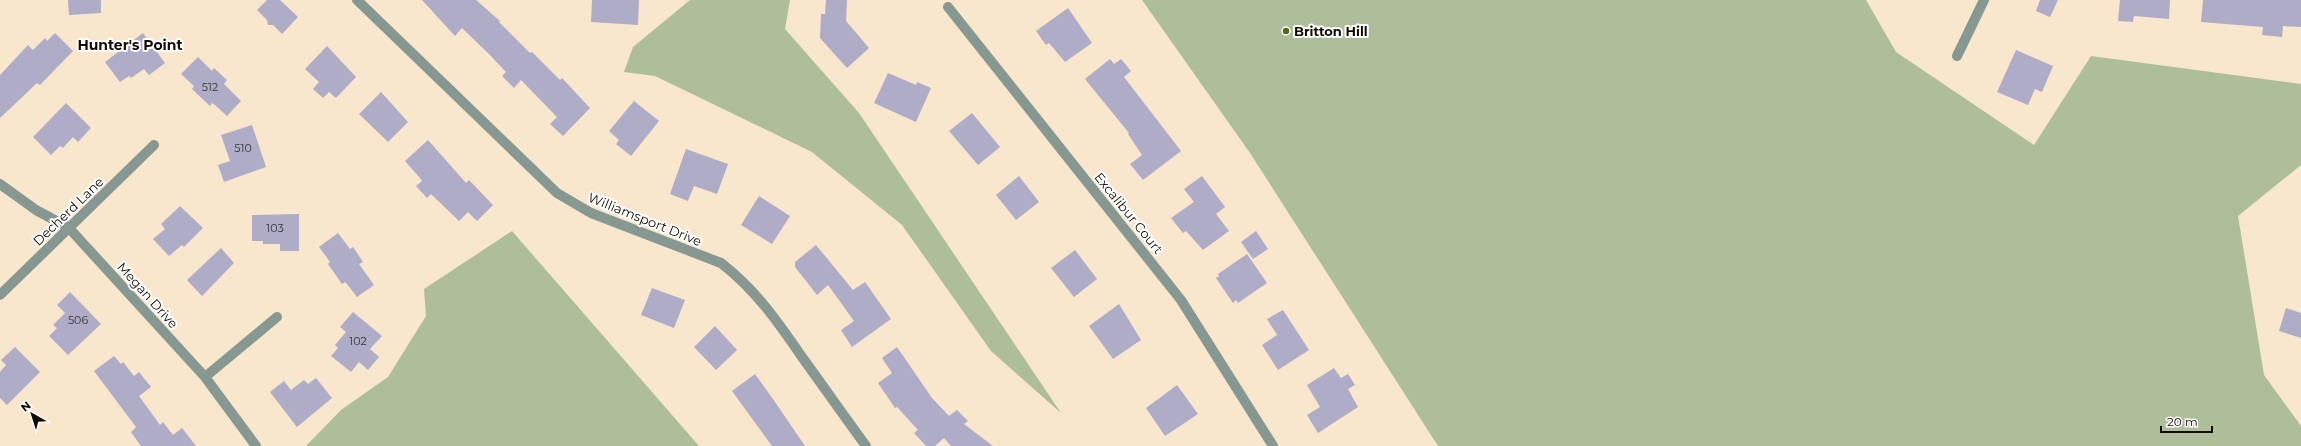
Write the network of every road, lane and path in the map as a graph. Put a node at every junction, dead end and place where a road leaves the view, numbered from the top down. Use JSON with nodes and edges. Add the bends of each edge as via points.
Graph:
{"nodes":[{"id":1,"x":357,"y":0,"type":"edge"},
{"id":2,"x":1984,"y":0,"type":"edge"},
{"id":3,"x":948,"y":7,"type":"dead end"},
{"id":4,"x":1957,"y":56,"type":"dead end"},
{"id":5,"x":154,"y":145,"type":"dead end"},
{"id":6,"x":0,"y":184,"type":"edge"},
{"id":7,"x":69,"y":228,"type":"junction"},
{"id":8,"x":0,"y":295,"type":"edge"},
{"id":9,"x":277,"y":317,"type":"dead end"},
{"id":10,"x":206,"y":377,"type":"junction"},
{"id":11,"x":256,"y":446,"type":"edge"},
{"id":12,"x":866,"y":446,"type":"edge"},
{"id":13,"x":1273,"y":446,"type":"edge"}],
"edges":[{"from":1,"to":12,"type":"street","name":"Williamsport Drive","via":[[557,193],[591,213],[721,263],[739,277],[754,291],[773,316]]},
{"from":2,"to":4,"type":"street"},
{"from":3,"to":13,"type":"street","name":"Excalibur Court","via":[[1181,300]]},
{"from":5,"to":7,"type":"street","name":"Decherd Lane"},
{"from":6,"to":7,"type":"street","name":"Megan Drive","via":[[36,210]]},
{"from":7,"to":8,"type":"street","name":"Decherd Lane"},
{"from":7,"to":10,"type":"street","name":"Megan Drive"},
{"from":9,"to":10,"type":"street"},
{"from":10,"to":11,"type":"street","name":"Megan Drive"}]}
